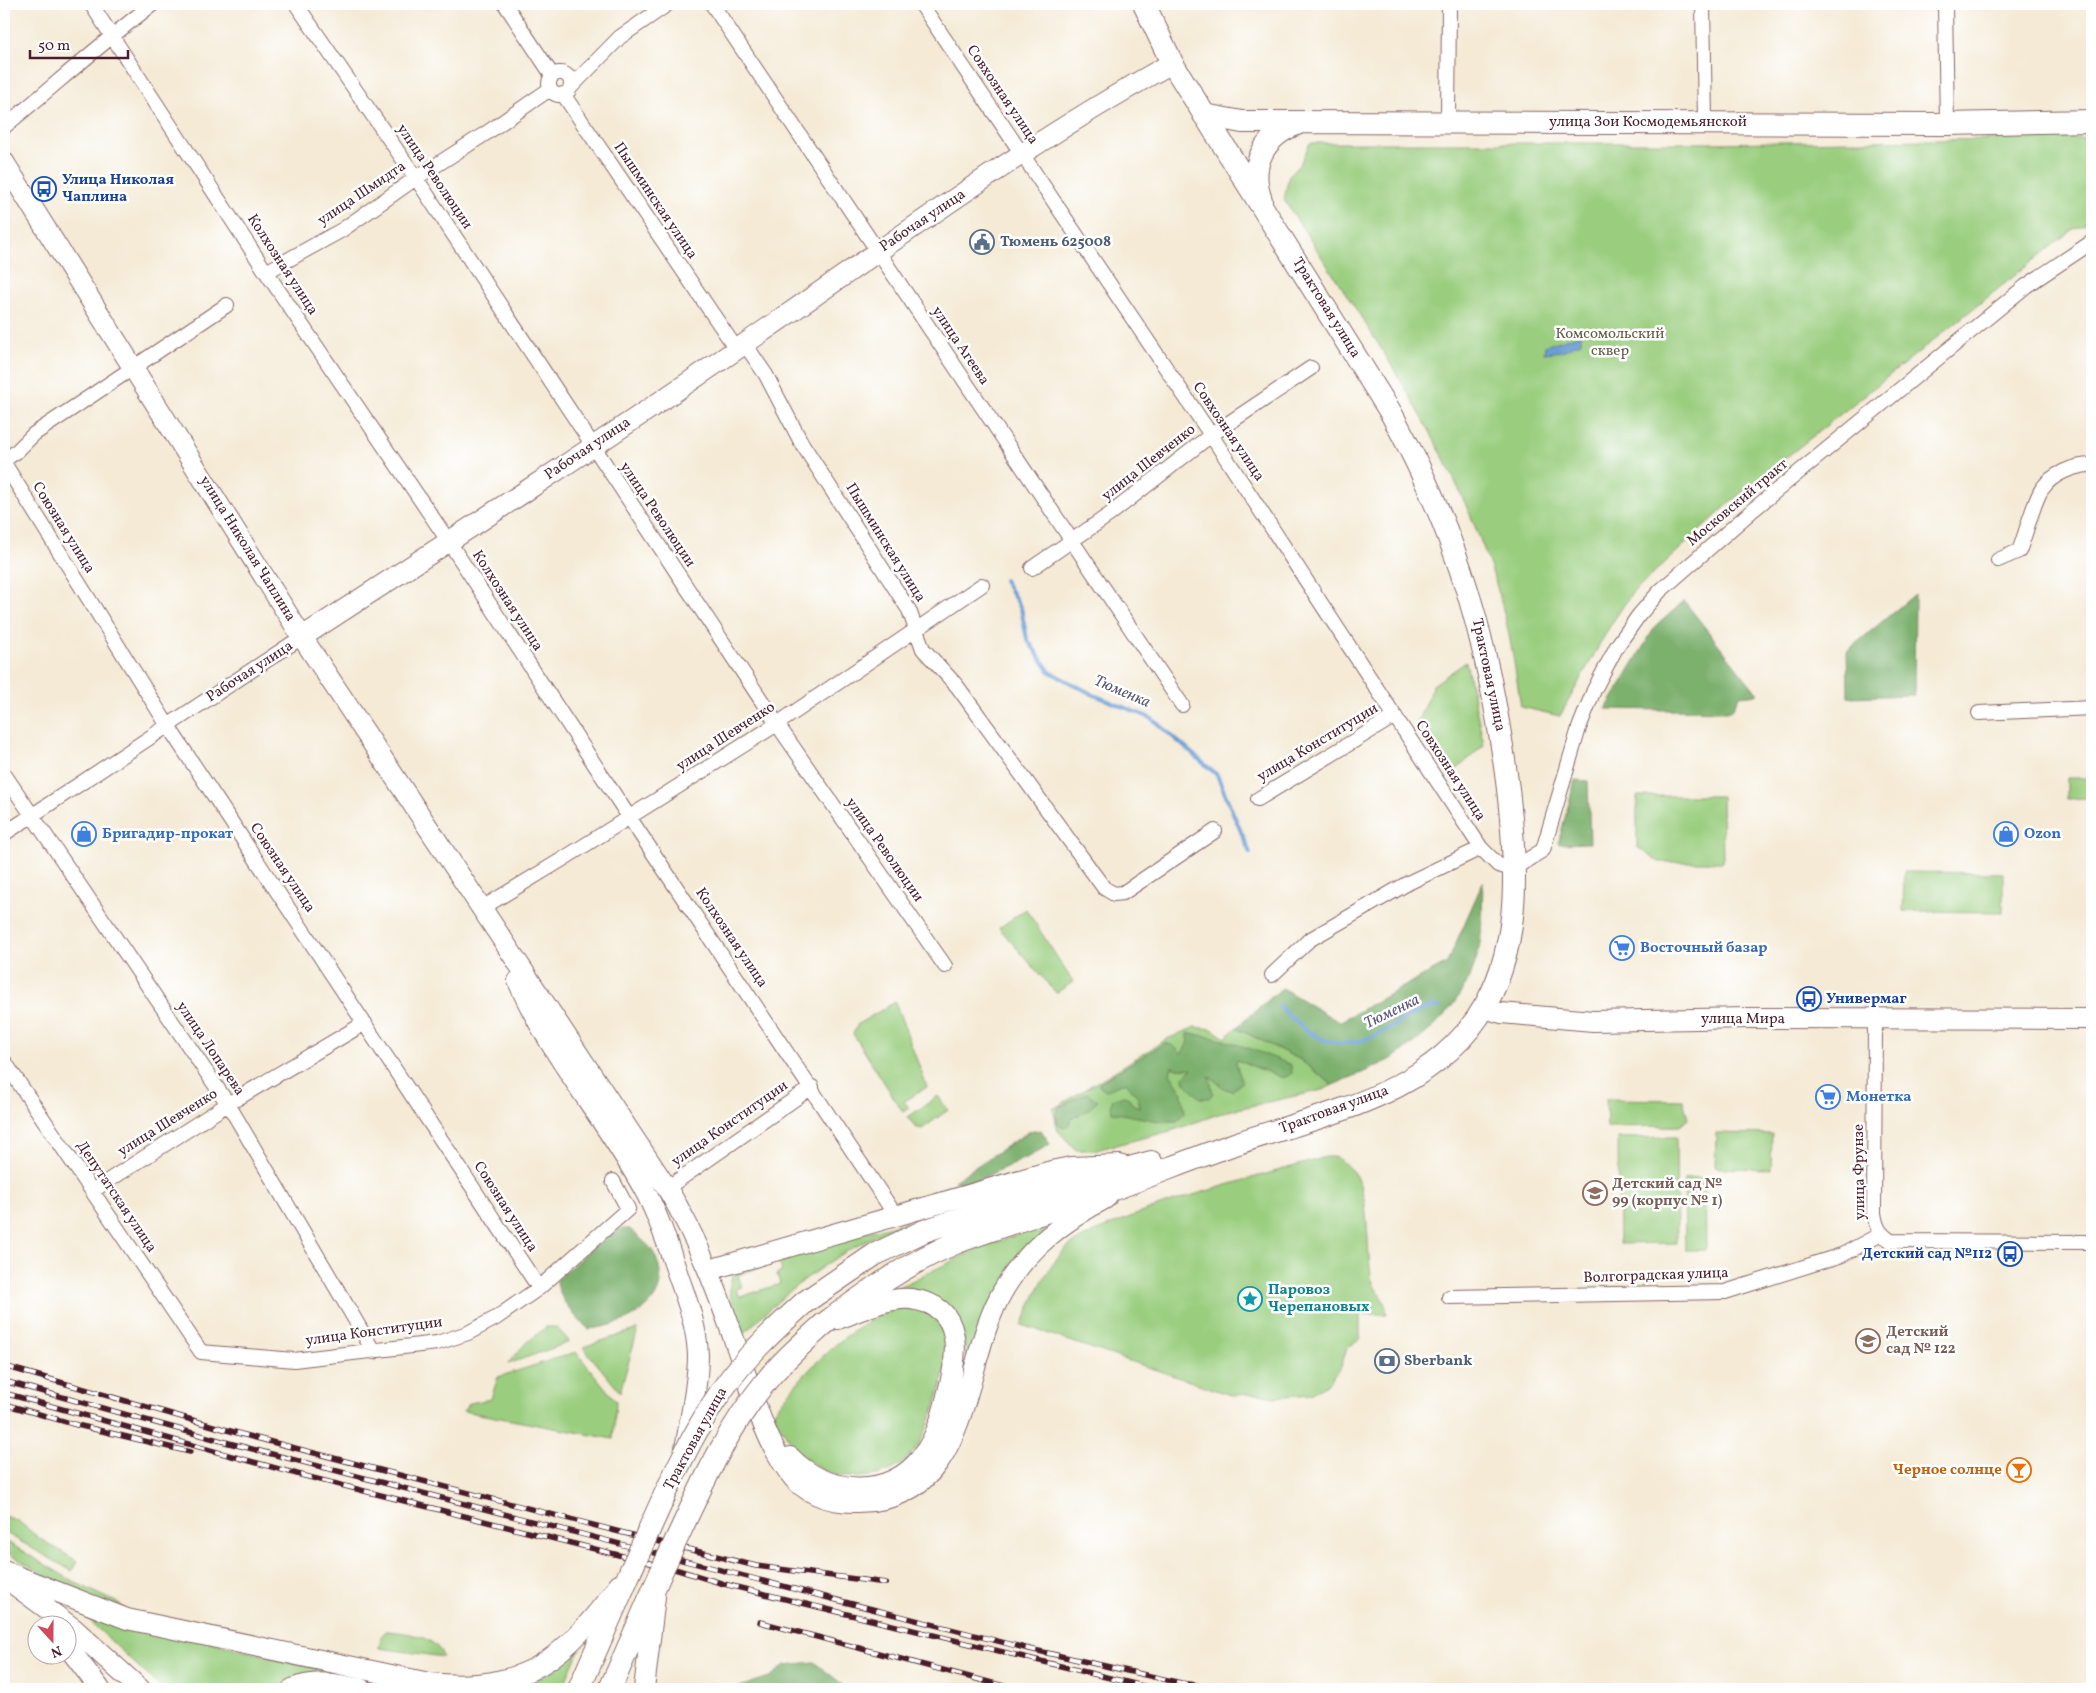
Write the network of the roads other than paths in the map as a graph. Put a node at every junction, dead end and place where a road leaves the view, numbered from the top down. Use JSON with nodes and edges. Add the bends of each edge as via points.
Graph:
{"nodes":[{"id":1,"x":91,"y":4,"type":"edge"},
{"id":2,"x":152,"y":4,"type":"edge"},
{"id":3,"x":296,"y":4,"type":"edge"},
{"id":4,"x":505,"y":4,"type":"edge"},
{"id":5,"x":668,"y":4,"type":"edge"},
{"id":6,"x":712,"y":4,"type":"edge"},
{"id":7,"x":920,"y":4,"type":"edge"},
{"id":8,"x":1144,"y":4,"type":"edge"},
{"id":9,"x":1449,"y":4,"type":"edge"},
{"id":10,"x":1703,"y":4,"type":"edge"},
{"id":11,"x":1945,"y":4,"type":"edge"},
{"id":12,"x":112,"y":34,"type":"junction"},
{"id":13,"x":1172,"y":63,"type":"junction"},
{"id":14,"x":552,"y":75,"type":"junction"},
{"id":15,"x":550,"y":89,"type":"junction"},
{"id":16,"x":567,"y":90,"type":"junction"},
{"id":17,"x":1204,"y":115,"type":"junction"},
{"id":18,"x":1448,"y":121,"type":"junction"},
{"id":19,"x":1306,"y":122,"type":"junction"},
{"id":20,"x":1705,"y":122,"type":"junction"},
{"id":21,"x":2092,"y":122,"type":"edge"},
{"id":22,"x":1947,"y":124,"type":"junction"},
{"id":23,"x":4,"y":127,"type":"edge"},
{"id":24,"x":1023,"y":154,"type":"junction"},
{"id":25,"x":4,"y":162,"type":"edge"},
{"id":26,"x":416,"y":178,"type":"junction"},
{"id":27,"x":1268,"y":216,"type":"junction"},
{"id":28,"x":2092,"y":242,"type":"edge"},
{"id":29,"x":877,"y":252,"type":"junction"},
{"id":30,"x":266,"y":272,"type":"junction"},
{"id":31,"x":227,"y":305,"type":"dead end"},
{"id":32,"x":741,"y":347,"type":"junction"},
{"id":33,"x":132,"y":366,"type":"junction"},
{"id":34,"x":1311,"y":368,"type":"dead end"},
{"id":35,"x":1211,"y":436,"type":"junction"},
{"id":36,"x":592,"y":446,"type":"junction"},
{"id":37,"x":4,"y":461,"type":"edge"},
{"id":38,"x":2092,"y":465,"type":"edge"},
{"id":39,"x":1072,"y":540,"type":"junction"},
{"id":40,"x":449,"y":542,"type":"junction"},
{"id":41,"x":1998,"y":560,"type":"dead end"},
{"id":42,"x":1032,"y":568,"type":"dead end"},
{"id":43,"x":982,"y":585,"type":"dead end"},
{"id":44,"x":916,"y":628,"type":"junction"},
{"id":45,"x":302,"y":637,"type":"junction"},
{"id":46,"x":1182,"y":705,"type":"dead end"},
{"id":47,"x":2092,"y":708,"type":"edge"},
{"id":48,"x":1979,"y":713,"type":"dead end"},
{"id":49,"x":1396,"y":716,"type":"junction"},
{"id":50,"x":777,"y":724,"type":"junction"},
{"id":51,"x":168,"y":726,"type":"junction"},
{"id":52,"x":4,"y":774,"type":"edge"},
{"id":53,"x":1258,"y":799,"type":"dead end"},
{"id":54,"x":31,"y":816,"type":"junction"},
{"id":55,"x":630,"y":817,"type":"junction"},
{"id":56,"x":1215,"y":831,"type":"dead end"},
{"id":57,"x":4,"y":834,"type":"edge"},
{"id":58,"x":1481,"y":848,"type":"junction"},
{"id":59,"x":1513,"y":869,"type":"junction"},
{"id":60,"x":482,"y":908,"type":"junction"},
{"id":61,"x":497,"y":931,"type":"junction"},
{"id":62,"x":945,"y":966,"type":"dead end"},
{"id":63,"x":1272,"y":975,"type":"dead end"},
{"id":64,"x":1484,"y":1008,"type":"junction"},
{"id":65,"x":1875,"y":1019,"type":"junction"},
{"id":66,"x":2092,"y":1019,"type":"edge"},
{"id":67,"x":365,"y":1023,"type":"junction"},
{"id":68,"x":4,"y":1061,"type":"edge"},
{"id":69,"x":812,"y":1087,"type":"junction"},
{"id":70,"x":228,"y":1104,"type":"junction"},
{"id":71,"x":1140,"y":1172,"type":"junction"},
{"id":72,"x":613,"y":1181,"type":"dead end"},
{"id":73,"x":668,"y":1188,"type":"junction"},
{"id":74,"x":92,"y":1191,"type":"junction"},
{"id":75,"x":896,"y":1216,"type":"junction"},
{"id":76,"x":1881,"y":1234,"type":"junction"},
{"id":77,"x":2092,"y":1242,"type":"edge"},
{"id":78,"x":709,"y":1270,"type":"junction"},
{"id":79,"x":539,"y":1288,"type":"junction"},
{"id":80,"x":1449,"y":1298,"type":"dead end"},
{"id":81,"x":824,"y":1324,"type":"junction"},
{"id":82,"x":200,"y":1352,"type":"joint"},
{"id":83,"x":374,"y":1352,"type":"junction"},
{"id":84,"x":768,"y":1430,"type":"junction"},
{"id":85,"x":684,"y":1456,"type":"junction"},
{"id":86,"x":631,"y":1570,"type":"junction"},
{"id":87,"x":4,"y":1571,"type":"edge"},
{"id":88,"x":4,"y":1578,"type":"edge"},
{"id":89,"x":4,"y":1582,"type":"edge"},
{"id":90,"x":657,"y":1582,"type":"junction"},
{"id":91,"x":37,"y":1616,"type":"edge"},
{"id":92,"x":78,"y":1660,"type":"edge"},
{"id":93,"x":100,"y":1689,"type":"edge"},
{"id":94,"x":140,"y":1689,"type":"edge"},
{"id":95,"x":292,"y":1689,"type":"edge"},
{"id":96,"x":361,"y":1689,"type":"edge"},
{"id":97,"x":578,"y":1689,"type":"edge"},
{"id":98,"x":610,"y":1689,"type":"edge"},
{"id":99,"x":644,"y":1689,"type":"edge"}],
"edges":[{"from":1,"to":12,"type":"street","name":"Колхозная улица"},
{"from":2,"to":12,"type":"street"},
{"from":3,"to":26,"type":"street","name":"улица Революции"},
{"from":4,"to":14,"type":"street"},
{"from":5,"to":16,"type":"street","via":[[620,37]]},
{"from":6,"to":29,"type":"street","name":"улица Агеева"},
{"from":7,"to":24,"type":"street","name":"Совхозная улица"},
{"from":8,"to":13,"type":"main road","name":"Трактовая улица"},
{"from":9,"to":18,"type":"street"},
{"from":10,"to":20,"type":"street"},
{"from":11,"to":22,"type":"street"},
{"from":12,"to":23,"type":"street"},
{"from":12,"to":30,"type":"street","name":"Колхозная улица"},
{"from":13,"to":17,"type":"main road","name":"Трактовая улица"},
{"from":13,"to":24,"type":"street","name":"Рабочая улица"},
{"from":14,"to":15,"type":"street","via":[[548,82]]},
{"from":14,"to":16,"type":"street","via":[[566,74],[569,77]]},
{"from":15,"to":16,"type":"street","via":[[556,94]]},
{"from":15,"to":26,"type":"street","name":"улица Шмидта"},
{"from":16,"to":32,"type":"street","name":"Пышминская улица"},
{"from":17,"to":19,"type":"main road","name":"улица Зои Космодемьянской","via":[[1242,122]]},
{"from":17,"to":27,"type":"main road","name":"Трактовая улица"},
{"from":18,"to":19,"type":"main road","name":"улица Зои Космодемьянской"},
{"from":18,"to":20,"type":"main road","name":"улица Зои Космодемьянской"},
{"from":19,"to":27,"type":"main road","via":[[1279,131],[1261,154],[1258,184]]},
{"from":20,"to":22,"type":"main road","name":"улица Зои Космодемьянской"},
{"from":21,"to":22,"type":"main road","name":"улица Зои Космодемьянской"},
{"from":24,"to":29,"type":"street","name":"Рабочая улица"},
{"from":24,"to":35,"type":"street","name":"Совхозная улица"},
{"from":25,"to":33,"type":"street","name":"улица Николая Чаплина"},
{"from":26,"to":30,"type":"street","name":"улица Шмидта","via":[[342,230]]},
{"from":26,"to":36,"type":"street","name":"улица Революции"},
{"from":27,"to":59,"type":"main road","name":"Трактовая улица","via":[[1391,413],[1449,532],[1474,606],[1494,690],[1510,813]]},
{"from":28,"to":59,"type":"street","name":"Московский тракт","via":[[2026,286],[1976,326],[1725,533],[1660,591],[1617,646],[1594,690],[1578,728],[1543,850]]},
{"from":29,"to":32,"type":"street","name":"Рабочая улица"},
{"from":29,"to":39,"type":"street","name":"улица Агеева"},
{"from":30,"to":40,"type":"street","name":"Колхозная улица"},
{"from":31,"to":33,"type":"street"},
{"from":32,"to":36,"type":"street","name":"Рабочая улица"},
{"from":32,"to":44,"type":"street","name":"Пышминская улица","via":[[766,375],[801,442],[909,610]]},
{"from":33,"to":37,"type":"street","via":[[34,434]]},
{"from":33,"to":45,"type":"street","name":"улица Николая Чаплина"},
{"from":34,"to":35,"type":"street","name":"улица Шевченко"},
{"from":35,"to":39,"type":"street","name":"улица Шевченко"},
{"from":35,"to":49,"type":"street","name":"Совхозная улица"},
{"from":36,"to":40,"type":"street","name":"Рабочая улица"},
{"from":36,"to":50,"type":"street","name":"улица Революции"},
{"from":37,"to":51,"type":"street","name":"Союзная улица"},
{"from":38,"to":41,"type":"street","via":[[2060,473],[2042,489],[2019,551]]},
{"from":39,"to":42,"type":"street","name":"улица Шевченко"},
{"from":39,"to":46,"type":"street","name":"улица Агеева"},
{"from":40,"to":45,"type":"street","name":"Рабочая улица"},
{"from":40,"to":55,"type":"street","name":"Колхозная улица"},
{"from":43,"to":44,"type":"street","name":"улица Шевченко"},
{"from":44,"to":50,"type":"street","name":"улица Шевченко"},
{"from":44,"to":56,"type":"street","name":"Пышминская улица","via":[[930,659],[957,686],[1104,888],[1114,894],[1123,893]]},
{"from":45,"to":51,"type":"street","name":"Рабочая улица"},
{"from":45,"to":60,"type":"street","name":"улица Николая Чаплина"},
{"from":47,"to":48,"type":"street"},
{"from":49,"to":53,"type":"street","name":"улица Конституции"},
{"from":49,"to":58,"type":"street","name":"Совхозная улица"},
{"from":50,"to":55,"type":"street","name":"улица Шевченко"},
{"from":50,"to":62,"type":"street","name":"улица Революции"},
{"from":51,"to":54,"type":"street","name":"Рабочая улица"},
{"from":51,"to":67,"type":"street","name":"Союзная улица"},
{"from":52,"to":54,"type":"street","name":"улица Лопарева"},
{"from":54,"to":57,"type":"street","name":"Рабочая улица"},
{"from":54,"to":70,"type":"street","name":"улица Лопарева"},
{"from":55,"to":60,"type":"street","name":"улица Шевченко"},
{"from":55,"to":69,"type":"street","name":"Колхозная улица"},
{"from":58,"to":59,"type":"street","name":"Совхозная улица","via":[[1498,865]]},
{"from":58,"to":63,"type":"street","via":[[1408,882],[1309,940]]},
{"from":59,"to":64,"type":"main road","name":"Трактовая улица","via":[[1509,936],[1499,976]]},
{"from":60,"to":61,"type":"street","name":"улица Николая Чаплина"},
{"from":61,"to":73,"type":"street"},
{"from":61,"to":85,"type":"street","via":[[539,1025],[626,1159],[659,1220],[697,1339],[697,1369]]},
{"from":64,"to":65,"type":"street","name":"улица Мира","via":[[1501,1013],[1593,1021]]},
{"from":64,"to":71,"type":"main road","name":"Трактовая улица","via":[[1448,1050],[1398,1086],[1351,1107]]},
{"from":65,"to":66,"type":"street","name":"улица Мира"},
{"from":65,"to":76,"type":"street","name":"улица Фрунзе","via":[[1874,1213]]},
{"from":67,"to":70,"type":"street","name":"улица Шевченко"},
{"from":67,"to":79,"type":"street","name":"Союзная улица"},
{"from":68,"to":74,"type":"street","name":"Депутатская улица"},
{"from":69,"to":73,"type":"street","name":"улица Конституции"},
{"from":69,"to":75,"type":"street","name":"Колхозная улица"},
{"from":70,"to":74,"type":"street","name":"улица Шевченко"},
{"from":70,"to":83,"type":"street","name":"улица Лопарева"},
{"from":71,"to":75,"type":"street","via":[[1071,1167],[1051,1170]]},
{"from":71,"to":81,"type":"main road","name":"Трактовая улица","via":[[949,1247],[902,1270]]},
{"from":71,"to":84,"type":"street","via":[[1053,1231],[1015,1272],[990,1318],[948,1449],[933,1470],[911,1488],[889,1498],[859,1502],[833,1500],[812,1493],[788,1472]]},
{"from":71,"to":85,"type":"main road","name":"Трактовая улица","bridge":true,"via":[[1038,1193],[924,1231],[874,1254],[805,1302],[742,1364],[722,1391]]},
{"from":72,"to":79,"type":"street","name":"улица Конституции","via":[[628,1209]]},
{"from":73,"to":78,"type":"street"},
{"from":74,"to":82,"type":"street","name":"Депутатская улица"},
{"from":75,"to":78,"type":"street"},
{"from":76,"to":77,"type":"street","via":[[1891,1241]]},
{"from":76,"to":80,"type":"street","name":"Волгоградская улица","via":[[1842,1255],[1725,1292]]},
{"from":78,"to":84,"type":"street"},
{"from":79,"to":83,"type":"street","name":"улица Конституции","via":[[468,1333],[437,1343]]},
{"from":81,"to":84,"type":"street","via":[[900,1299],[925,1302],[945,1316],[955,1336],[956,1357],[933,1440],[915,1465],[893,1480],[867,1488],[854,1488],[831,1484],[811,1475],[795,1462]]},
{"from":81,"to":90,"type":"main road","name":"Трактовая улица","bridge":true,"via":[[768,1380],[738,1422],[709,1470]]},
{"from":82,"to":83,"type":"street","name":"улица Конституции","via":[[294,1360]]},
{"from":85,"to":86,"type":"main road","name":"Трактовая улица","bridge":true},
{"from":86,"to":87,"type":"street","via":[[575,1641],[550,1662],[509,1682],[481,1687],[446,1686],[127,1619]]},
{"from":86,"to":97,"type":"main road","name":"Трактовая улица"},
{"from":88,"to":94,"type":"street","via":[[73,1628]]},
{"from":89,"to":91,"type":"street"},
{"from":90,"to":98,"type":"main road","name":"Трактовая улица"},
{"from":90,"to":99,"type":"street"},
{"from":92,"to":93,"type":"street"},
{"from":95,"to":96,"type":"street","via":[[310,1683]]}]}
